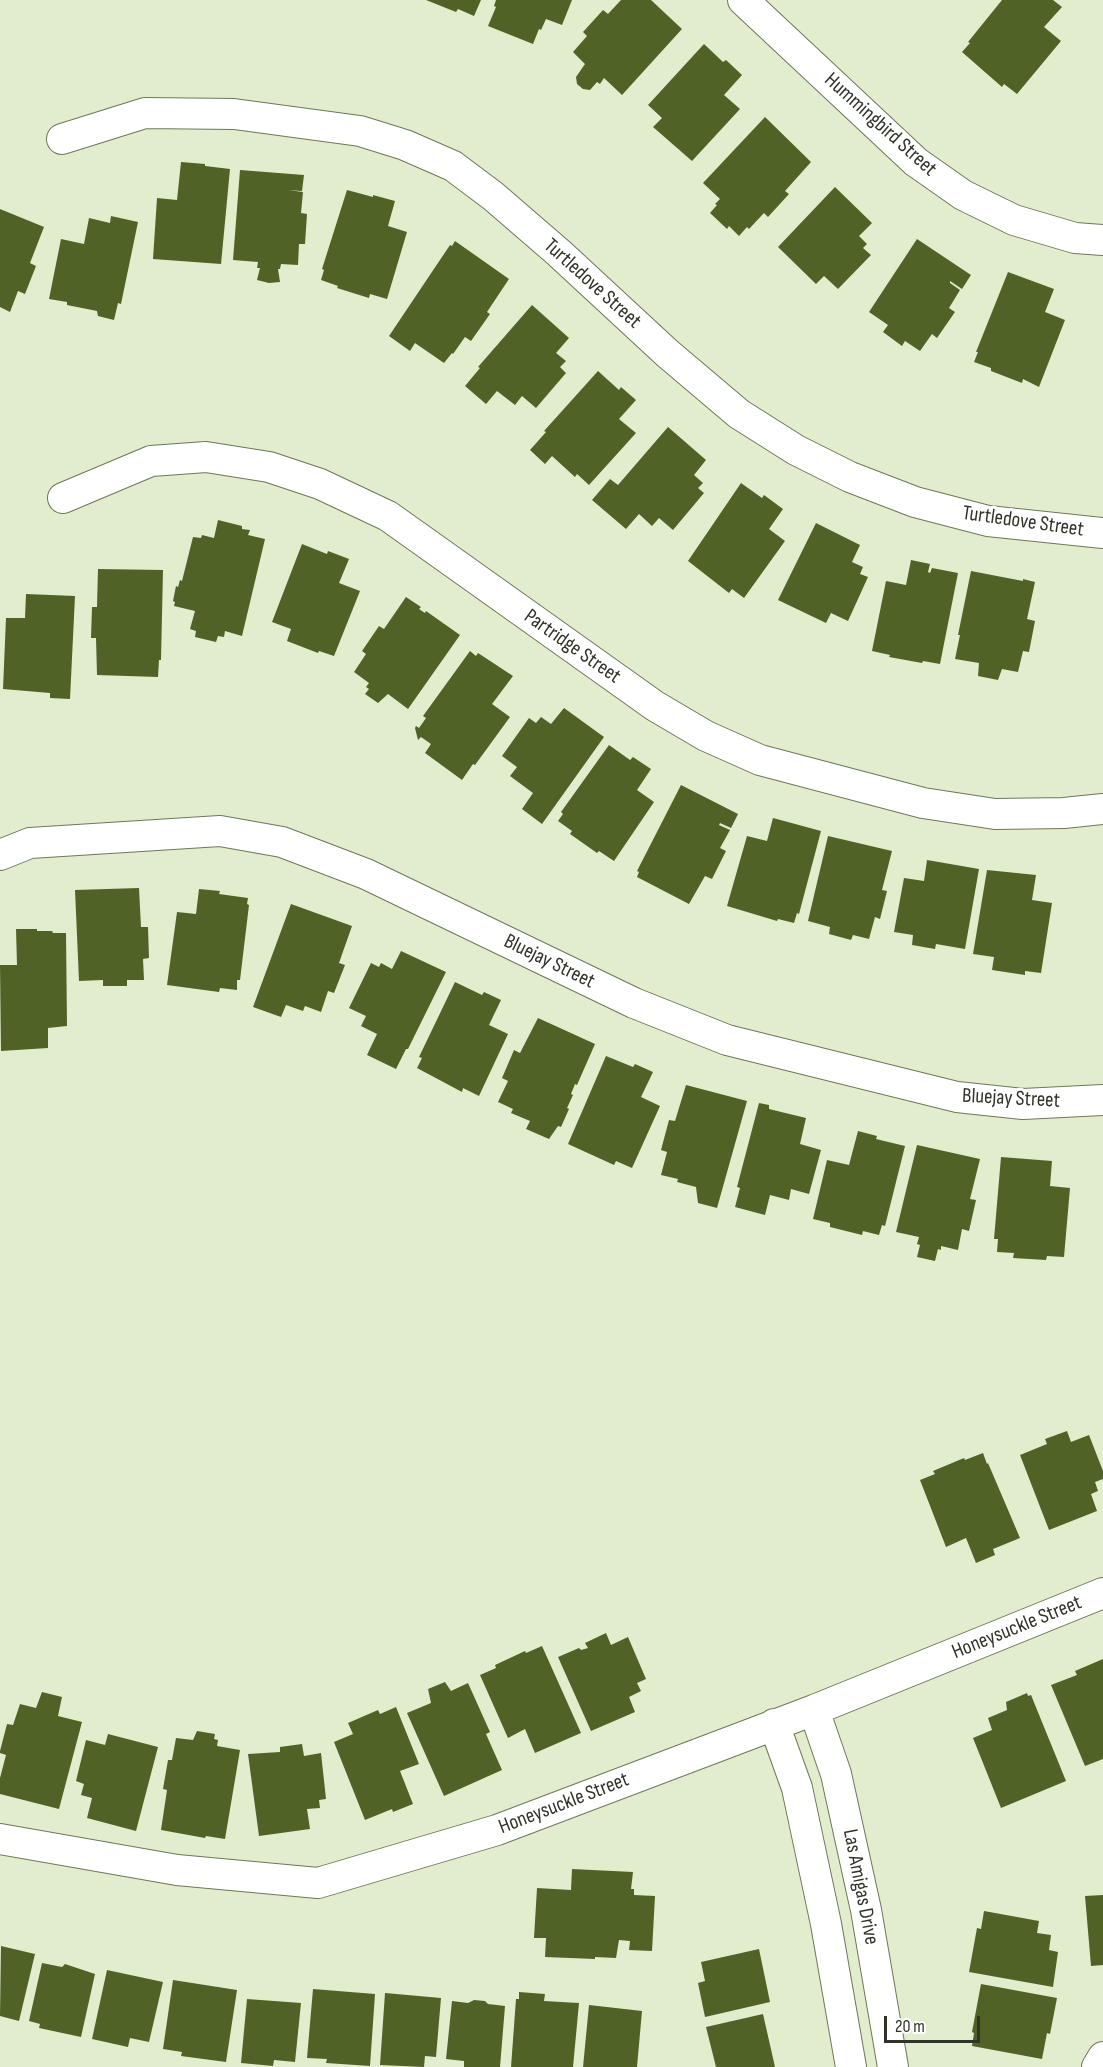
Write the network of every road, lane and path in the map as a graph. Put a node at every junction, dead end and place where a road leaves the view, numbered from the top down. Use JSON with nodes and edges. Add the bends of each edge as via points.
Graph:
{"nodes":[{"id":1,"x":743,"y":0,"type":"edge"},
{"id":2,"x":62,"y":139,"type":"dead end"},
{"id":3,"x":1103,"y":240,"type":"edge"},
{"id":4,"x":63,"y":498,"type":"dead end"},
{"id":5,"x":1103,"y":533,"type":"edge"},
{"id":6,"x":1103,"y":809,"type":"edge"},
{"id":7,"x":0,"y":855,"type":"edge"},
{"id":8,"x":1103,"y":1100,"type":"edge"},
{"id":9,"x":1103,"y":1593,"type":"edge"},
{"id":10,"x":814,"y":1710,"type":"junction"},
{"id":11,"x":774,"y":1724,"type":"junction"},
{"id":12,"x":0,"y":1839,"type":"edge"},
{"id":13,"x":853,"y":1853,"type":"junction"},
{"id":14,"x":813,"y":1865,"type":"junction"},
{"id":15,"x":1103,"y":2057,"type":"edge"},
{"id":16,"x":851,"y":2067,"type":"edge"},
{"id":17,"x":893,"y":2067,"type":"edge"},
{"id":18,"x":1097,"y":2067,"type":"edge"}],
"edges":[{"from":1,"to":3,"type":"street","name":"Hummingbird Street","via":[[916,162],[963,195],[1014,220],[1075,238]]},
{"from":2,"to":5,"type":"street","name":"Turtledove Street","via":[[145,113],[234,114],[360,131],[405,145],[453,166],[493,196],[739,414],[796,450],[850,477],[915,502],[988,521]]},
{"from":4,"to":6,"type":"street","name":"Partridge Street","via":[[151,461],[206,457],[269,466],[320,484],[388,516],[655,706],[706,736],[760,760],[923,803],[995,814]]},
{"from":7,"to":8,"type":"street","name":"Bluejay Street","via":[[30,843],[220,831],[282,842],[366,874],[634,1002],[727,1040],[957,1097],[1023,1104]]},
{"from":9,"to":10,"type":"street","name":"Honeysuckle Street"},
{"from":10,"to":11,"type":"street","name":"Honeysuckle Street"},
{"from":10,"to":13,"type":"street","name":"Las Amigas Drive","via":[[836,1774]]},
{"from":11,"to":12,"type":"street","name":"Honeysuckle Street","via":[[497,1830],[318,1883],[177,1870]]},
{"from":11,"to":14,"type":"street","name":"Las Amigas Drive","via":[[797,1788]]},
{"from":13,"to":14,"type":"street"},
{"from":13,"to":17,"type":"street","name":"Las Amigas Drive"},
{"from":14,"to":16,"type":"street","name":"Las Amigas Drive"},
{"from":15,"to":18,"type":"street"}]}
